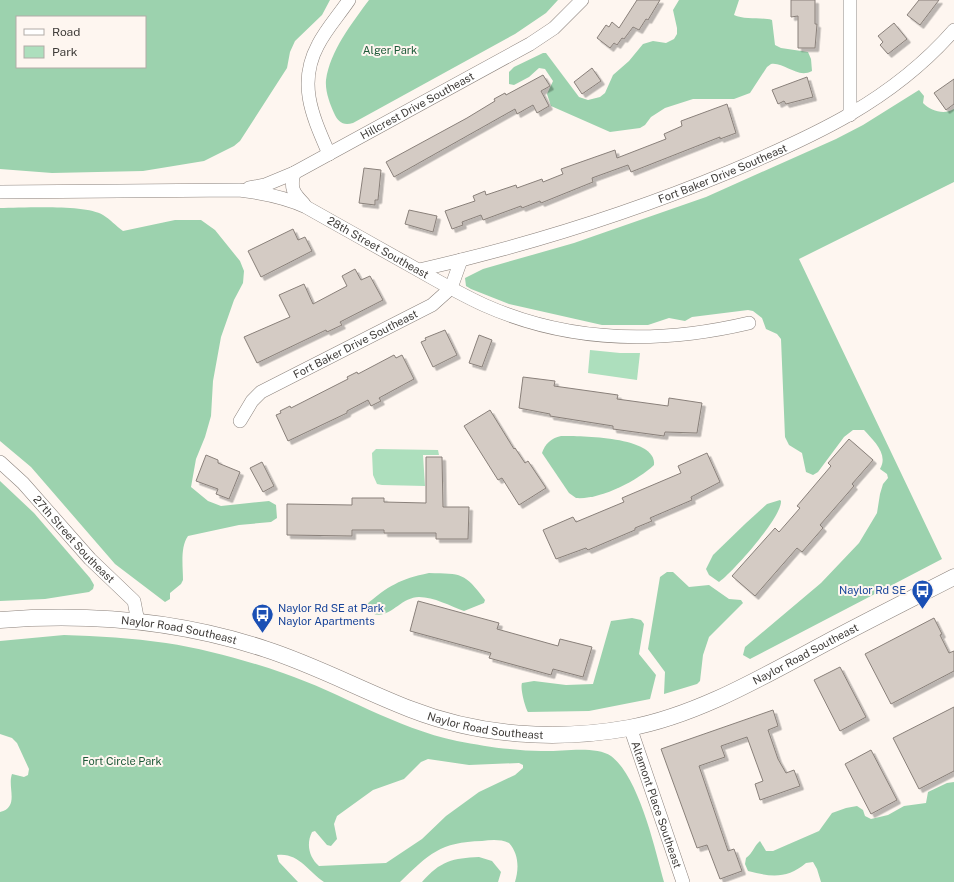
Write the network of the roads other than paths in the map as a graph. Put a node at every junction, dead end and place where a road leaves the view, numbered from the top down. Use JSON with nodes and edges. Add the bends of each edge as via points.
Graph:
{"nodes":[{"id":1,"x":349,"y":0,"type":"edge"},
{"id":2,"x":582,"y":0,"type":"edge"},
{"id":3,"x":850,"y":0,"type":"edge"},
{"id":4,"x":954,"y":30,"type":"edge"},
{"id":5,"x":850,"y":115,"type":"junction"},
{"id":6,"x":329,"y":154,"type":"junction"},
{"id":7,"x":294,"y":173,"type":"junction"},
{"id":8,"x":239,"y":190,"type":"junction"},
{"id":9,"x":0,"y":192,"type":"edge"},
{"id":10,"x":306,"y":207,"type":"junction"},
{"id":11,"x":461,"y":260,"type":"junction"},
{"id":12,"x":419,"y":270,"type":"junction"},
{"id":13,"x":451,"y":288,"type":"junction"},
{"id":14,"x":749,"y":323,"type":"dead end"},
{"id":15,"x":240,"y":421,"type":"dead end"},
{"id":16,"x":0,"y":462,"type":"edge"},
{"id":17,"x":954,"y":577,"type":"edge"},
{"id":18,"x":0,"y":620,"type":"edge"},
{"id":19,"x":138,"y":622,"type":"junction"},
{"id":20,"x":630,"y":727,"type":"junction"},
{"id":21,"x":683,"y":882,"type":"edge"}],
"edges":[{"from":1,"to":6,"type":"street","via":[[318,44],[308,78],[309,103]]},
{"from":2,"to":6,"type":"street","name":"Hillcrest Drive Southeast","via":[[562,21],[539,39]]},
{"from":3,"to":5,"type":"street"},
{"from":4,"to":5,"type":"street","name":"Fort Baker Drive Southeast","via":[[912,72],[879,98]]},
{"from":5,"to":11,"type":"street","name":"Fort Baker Drive Southeast","via":[[750,163],[653,202],[551,236]]},
{"from":6,"to":7,"type":"street","name":"Hillcrest Drive Southeast"},
{"from":7,"to":8,"type":"street","name":"Hillcrest Drive Southeast","via":[[265,185]]},
{"from":7,"to":10,"type":"street","via":[[291,185],[293,193]]},
{"from":8,"to":9,"type":"street","name":"28th Street Southeast"},
{"from":8,"to":10,"type":"street","name":"28th Street Southeast","via":[[292,200]]},
{"from":10,"to":12,"type":"street","name":"28th Street Southeast"},
{"from":11,"to":12,"type":"street","name":"Fort Baker Drive Southeast"},
{"from":11,"to":13,"type":"street","name":"Fort Baker Drive Southeast"},
{"from":12,"to":13,"type":"street","name":"28th Street Southeast"},
{"from":13,"to":14,"type":"street","name":"28th Street Southeast","via":[[511,316],[560,329],[605,336],[674,337]]},
{"from":13,"to":15,"type":"street","name":"Fort Baker Drive Southeast","via":[[432,305],[261,392],[252,401]]},
{"from":16,"to":19,"type":"street","name":"27th Street Southeast","via":[[23,483],[79,548],[134,602]]},
{"from":17,"to":20,"type":"street","name":"Naylor Road Southeast","via":[[728,693],[684,712]]},
{"from":18,"to":19,"type":"street","name":"Naylor Road Southeast","via":[[63,618]]},
{"from":19,"to":20,"type":"street","name":"Naylor Road Southeast","via":[[195,631],[263,648],[333,674],[411,710],[470,726],[555,735]]},
{"from":20,"to":21,"type":"street","name":"Altamont Place Southeast"}]}
